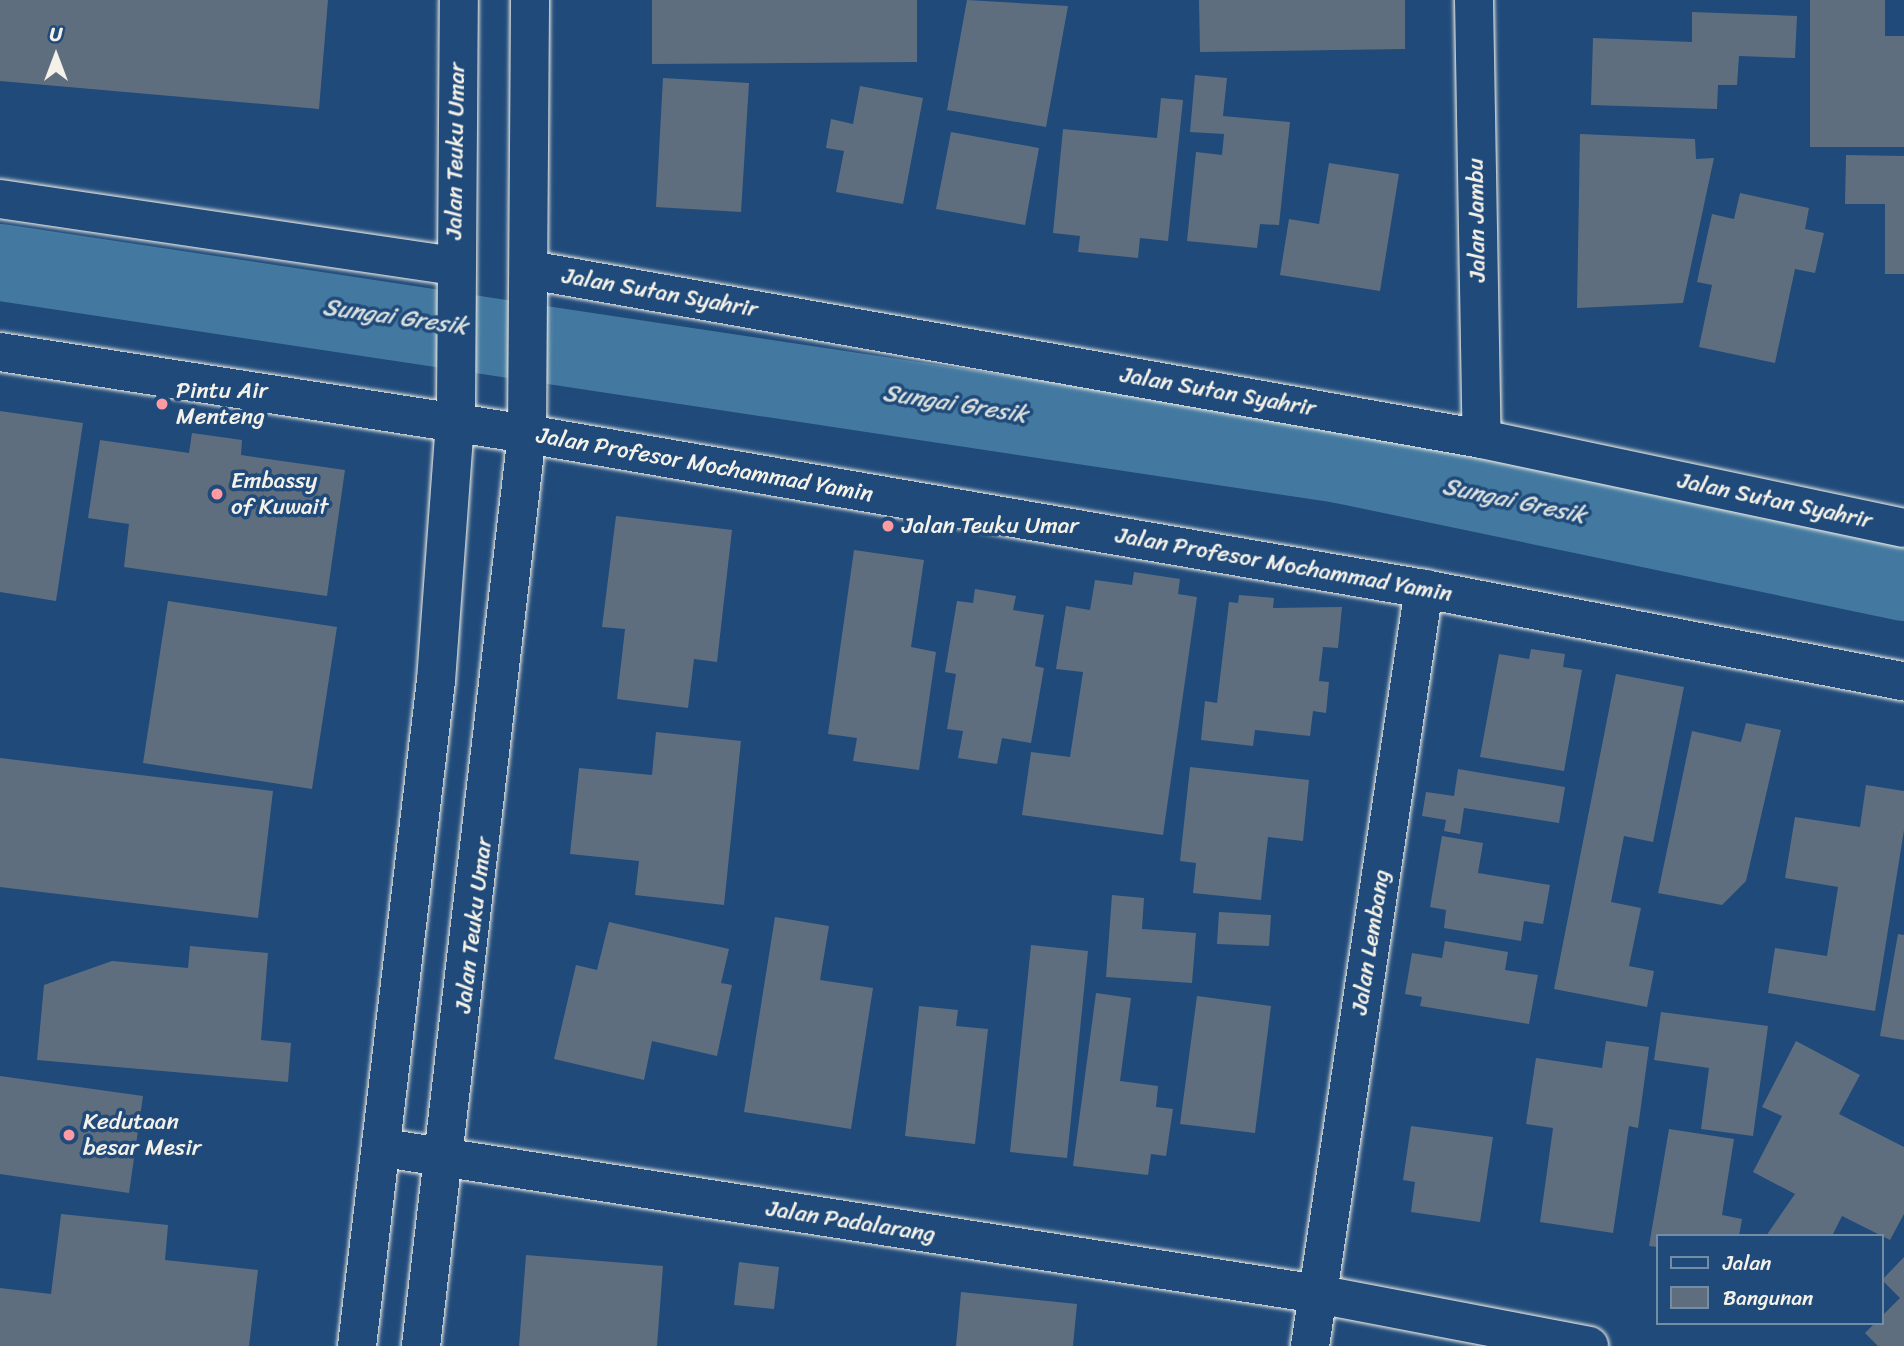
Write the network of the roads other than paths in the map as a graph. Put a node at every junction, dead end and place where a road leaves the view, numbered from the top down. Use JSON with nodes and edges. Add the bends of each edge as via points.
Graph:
{"nodes":[{"id":1,"x":459,"y":0,"type":"edge"},
{"id":2,"x":530,"y":0,"type":"edge"},
{"id":3,"x":1474,"y":0,"type":"edge"},
{"id":4,"x":0,"y":199,"type":"edge"},
{"id":5,"x":454,"y":282,"type":"junction"},
{"id":6,"x":530,"y":286,"type":"junction"},
{"id":7,"x":0,"y":352,"type":"edge"},
{"id":8,"x":455,"y":417,"type":"junction"},
{"id":9,"x":527,"y":425,"type":"junction"},
{"id":10,"x":1482,"y":439,"type":"junction"},
{"id":11,"x":1904,"y":528,"type":"edge"},
{"id":12,"x":1424,"y":589,"type":"junction"},
{"id":13,"x":1904,"y":681,"type":"edge"},
{"id":14,"x":384,"y":1148,"type":"junction"},
{"id":15,"x":446,"y":1158,"type":"junction"},
{"id":16,"x":1317,"y":1294,"type":"junction"},
{"id":17,"x":357,"y":1346,"type":"edge"},
{"id":18,"x":421,"y":1346,"type":"edge"},
{"id":19,"x":1310,"y":1346,"type":"edge"},
{"id":20,"x":1589,"y":1346,"type":"edge"}],
"edges":[{"from":1,"to":5,"type":"street","name":"Jalan Teuku Umar"},
{"from":2,"to":6,"type":"street","name":"Jalan Teuku Umar"},
{"from":3,"to":10,"type":"street","name":"Jalan Jambu"},
{"from":4,"to":5,"type":"street"},
{"from":5,"to":8,"type":"street","name":"Jalan Teuku Umar"},
{"from":6,"to":9,"type":"street","name":"Jalan Teuku Umar"},
{"from":6,"to":10,"type":"street","name":"Jalan Sutan Syahrir"},
{"from":7,"to":8,"type":"street","name":"Jalan Profesor Mochammad Yamin"},
{"from":8,"to":9,"type":"street","name":"Jalan Profesor Mochammad Yamin"},
{"from":8,"to":14,"type":"street","name":"Jalan Teuku Umar","via":[[436,681]]},
{"from":9,"to":12,"type":"street","name":"Jalan Profesor Mochammad Yamin"},
{"from":9,"to":15,"type":"street","name":"Jalan Teuku Umar"},
{"from":10,"to":11,"type":"street","name":"Jalan Sutan Syahrir"},
{"from":12,"to":13,"type":"street","name":"Jalan Profesor Mochammad Yamin"},
{"from":12,"to":16,"type":"street","name":"Jalan Lembang"},
{"from":14,"to":15,"type":"street","name":"Jalan Padalarang"},
{"from":14,"to":17,"type":"street","name":"Jalan Teuku Umar"},
{"from":15,"to":16,"type":"street","name":"Jalan Padalarang"},
{"from":15,"to":18,"type":"street","name":"Jalan Teuku Umar"},
{"from":16,"to":19,"type":"street","name":"Jalan Lembang"},
{"from":16,"to":20,"type":"street"}]}
